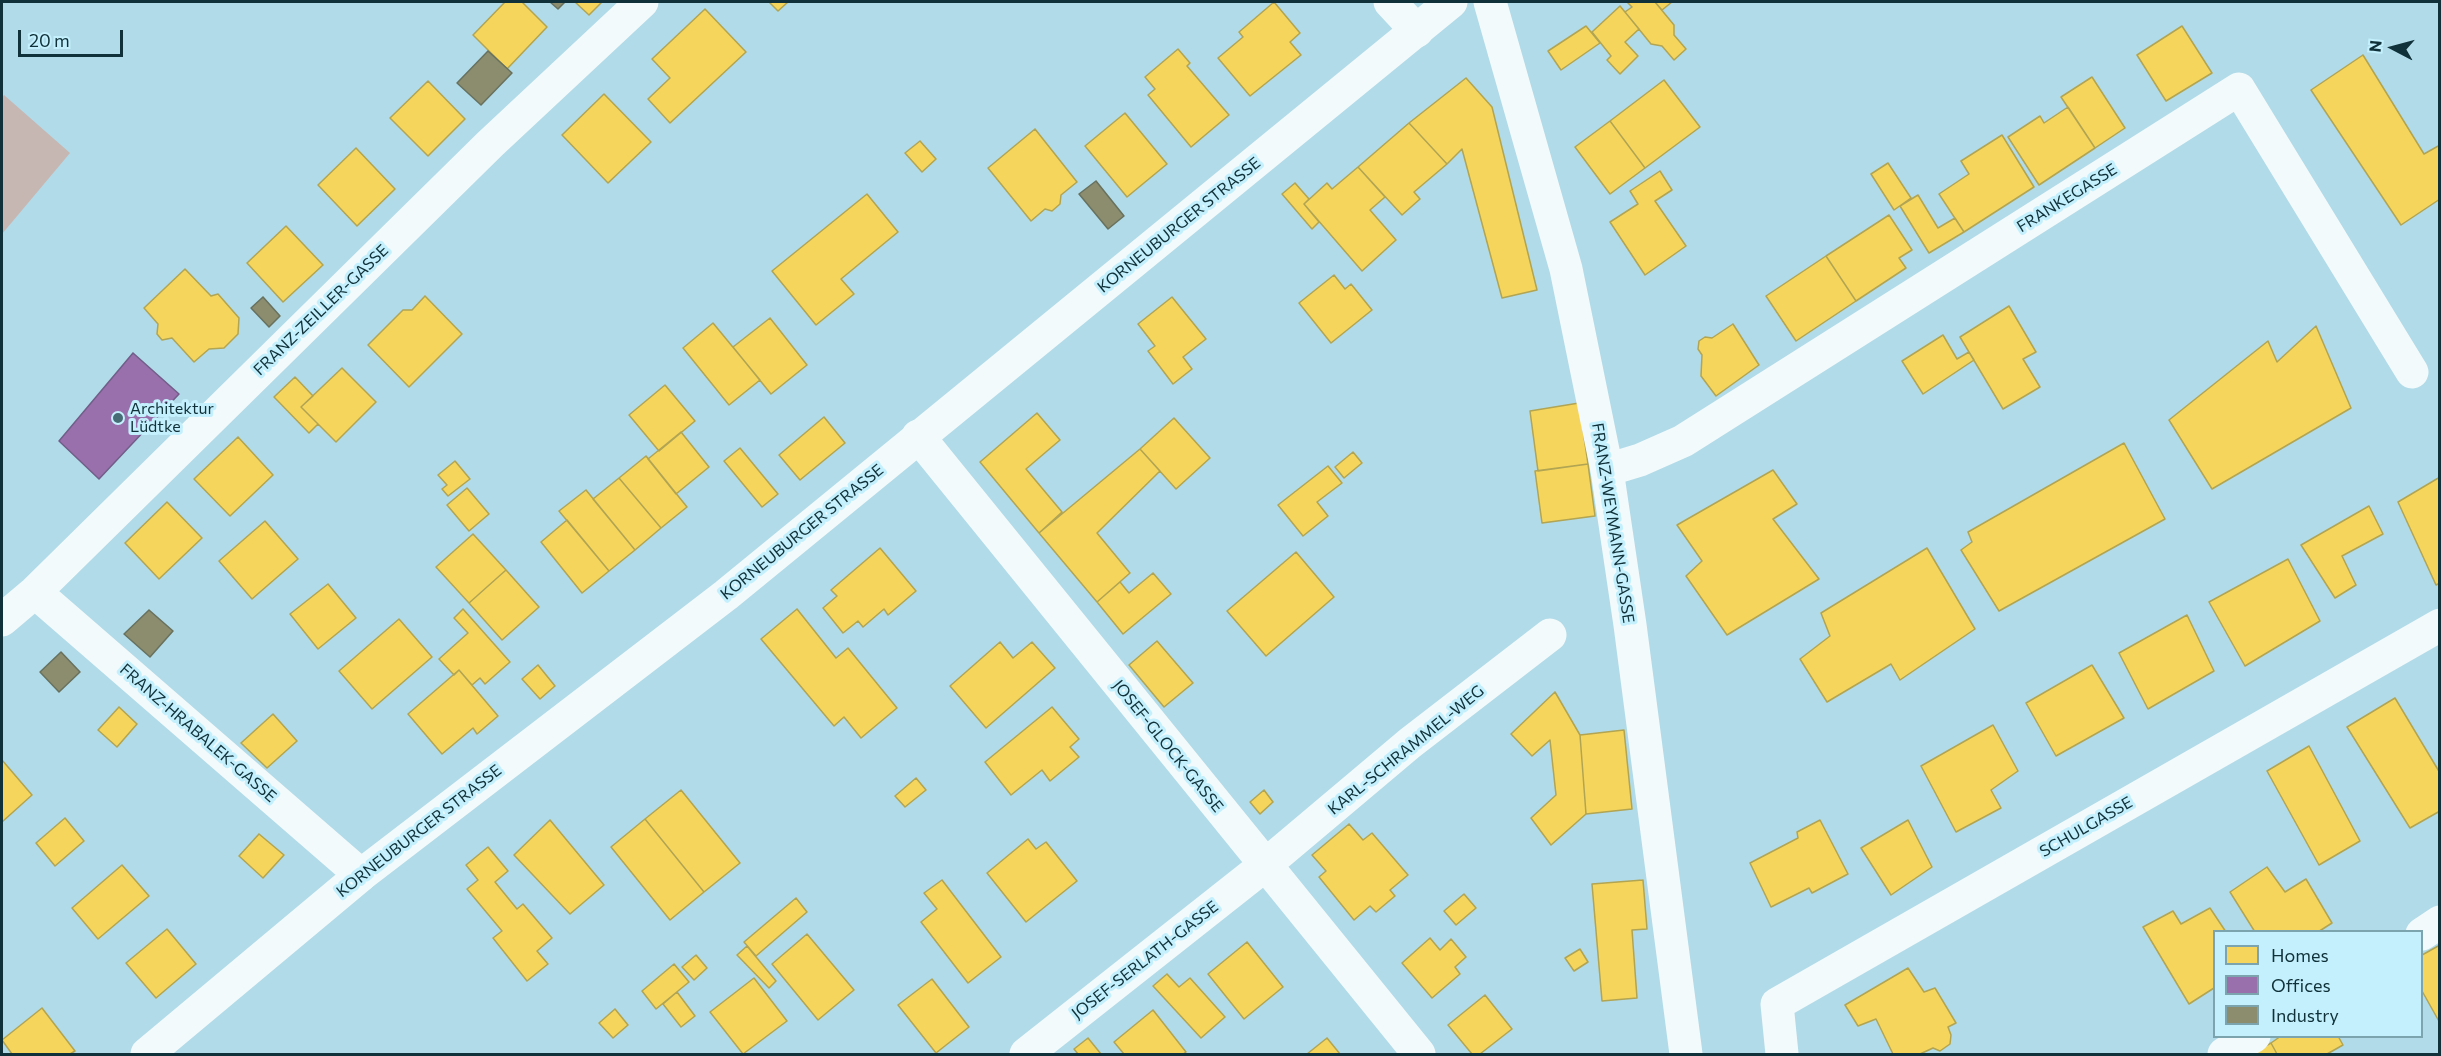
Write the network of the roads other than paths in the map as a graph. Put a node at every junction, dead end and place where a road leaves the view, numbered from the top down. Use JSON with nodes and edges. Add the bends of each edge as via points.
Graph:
{"nodes":[{"id":1,"x":642,"y":2,"type":"edge"},
{"id":2,"x":1390,"y":2,"type":"edge"},
{"id":3,"x":1451,"y":2,"type":"edge"},
{"id":4,"x":1490,"y":2,"type":"edge"},
{"id":5,"x":1417,"y":31,"type":"junction"},
{"id":6,"x":2412,"y":372,"type":"dead end"},
{"id":7,"x":918,"y":436,"type":"junction"},
{"id":8,"x":1606,"y":470,"type":"junction"},
{"id":9,"x":35,"y":592,"type":"junction"},
{"id":10,"x":2,"y":620,"type":"edge"},
{"id":11,"x":2439,"y":625,"type":"edge"},
{"id":12,"x":1550,"y":636,"type":"dead end"},
{"id":13,"x":1264,"y":866,"type":"junction"},
{"id":14,"x":361,"y":875,"type":"junction"},
{"id":15,"x":2439,"y":922,"type":"edge"},
{"id":16,"x":2423,"y":932,"type":"edge"},
{"id":17,"x":2251,"y":1038,"type":"edge"},
{"id":18,"x":147,"y":1054,"type":"edge"},
{"id":19,"x":1026,"y":1054,"type":"edge"},
{"id":20,"x":1419,"y":1054,"type":"edge"},
{"id":21,"x":1686,"y":1054,"type":"edge"},
{"id":22,"x":1782,"y":1054,"type":"edge"},
{"id":23,"x":2224,"y":1054,"type":"edge"}],
"edges":[{"from":1,"to":9,"type":"street","name":"FRANZ-ZEILLER-GASSE","via":[[489,144]]},
{"from":2,"to":5,"type":"street"},
{"from":3,"to":5,"type":"street","name":"KORNEUBURGER STRASSE"},
{"from":4,"to":8,"type":"street","name":"FRANZ-WEYMANN-GASSE","via":[[1566,269]]},
{"from":5,"to":7,"type":"street","name":"KORNEUBURGER STRASSE"},
{"from":6,"to":8,"type":"street","name":"FRANKEGASSE","via":[[2239,89],[1683,441]]},
{"from":7,"to":13,"type":"street","name":"JOSEF-GLOCK-GASSE"},
{"from":7,"to":14,"type":"street","name":"KORNEUBURGER STRASSE","via":[[726,595]]},
{"from":8,"to":21,"type":"street","name":"FRANZ-WEYMANN-GASSE"},
{"from":9,"to":10,"type":"street","name":"FRANZ-ZEILLER-GASSE"},
{"from":9,"to":14,"type":"street","name":"FRANZ-HRABALEK-GASSE"},
{"from":11,"to":22,"type":"street","name":"SCHULGASSE","via":[[1777,1004]]},
{"from":12,"to":13,"type":"street","name":"KARL-SCHRAMMEL-WEG","via":[[1410,743]]},
{"from":13,"to":19,"type":"street","name":"JOSEF-SERLATH-GASSE"},
{"from":13,"to":20,"type":"street","name":"JOSEF-GLOCK-GASSE"},
{"from":14,"to":18,"type":"street","name":"KORNEUBURGER STRASSE"},
{"from":15,"to":16,"type":"street"},
{"from":17,"to":23,"type":"street"}]}
